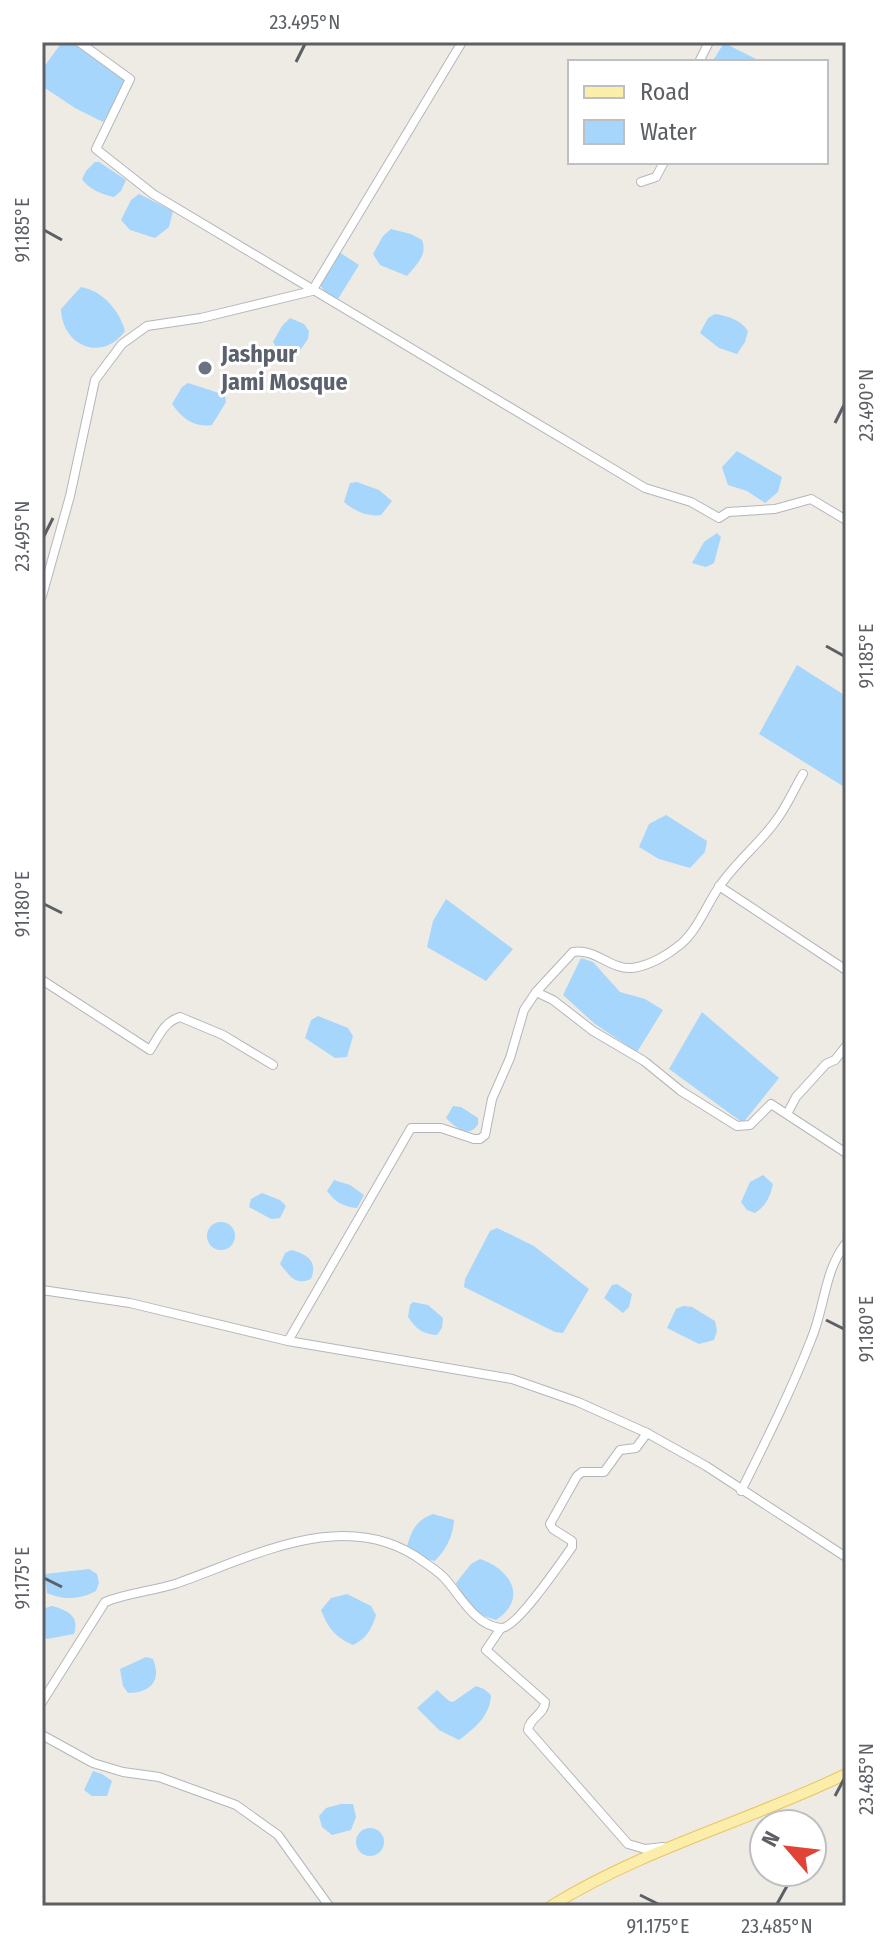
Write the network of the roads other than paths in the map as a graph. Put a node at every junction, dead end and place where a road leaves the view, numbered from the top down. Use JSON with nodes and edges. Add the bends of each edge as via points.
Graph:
{"nodes":[{"id":1,"x":79,"y":42,"type":"edge"},
{"id":2,"x":462,"y":42,"type":"edge"},
{"id":3,"x":709,"y":42,"type":"edge"},
{"id":4,"x":700,"y":60,"type":"edge"},
{"id":5,"x":663,"y":164,"type":"edge"},
{"id":6,"x":641,"y":182,"type":"dead end"},
{"id":7,"x":312,"y":291,"type":"junction"},
{"id":8,"x":846,"y":520,"type":"edge"},
{"id":9,"x":42,"y":596,"type":"edge"},
{"id":10,"x":803,"y":774,"type":"dead end"},
{"id":11,"x":719,"y":886,"type":"junction"},
{"id":12,"x":846,"y":970,"type":"edge"},
{"id":13,"x":42,"y":980,"type":"edge"},
{"id":14,"x":536,"y":992,"type":"junction"},
{"id":15,"x":846,"y":1046,"type":"edge"},
{"id":16,"x":273,"y":1065,"type":"dead end"},
{"id":17,"x":787,"y":1114,"type":"junction"},
{"id":18,"x":846,"y":1153,"type":"edge"},
{"id":19,"x":846,"y":1243,"type":"edge"},
{"id":20,"x":42,"y":1290,"type":"edge"},
{"id":21,"x":288,"y":1341,"type":"junction"},
{"id":22,"x":647,"y":1433,"type":"junction"},
{"id":23,"x":741,"y":1491,"type":"junction"},
{"id":24,"x":846,"y":1557,"type":"edge"},
{"id":25,"x":501,"y":1628,"type":"junction"},
{"id":26,"x":42,"y":1702,"type":"edge"},
{"id":27,"x":42,"y":1735,"type":"edge"},
{"id":28,"x":846,"y":1774,"type":"edge"},
{"id":29,"x":664,"y":1847,"type":"junction"},
{"id":30,"x":325,"y":1904,"type":"edge"},
{"id":31,"x":551,"y":1906,"type":"edge"}],
"edges":[{"from":1,"to":7,"type":"street","via":[[130,79],[98,152],[153,194]]},
{"from":2,"to":7,"type":"street"},
{"from":3,"to":4,"type":"street"},
{"from":5,"to":6,"type":"street","via":[[656,177]]},
{"from":7,"to":8,"type":"street","via":[[645,488],[691,502],[719,518],[728,512],[775,509],[811,499]]},
{"from":7,"to":9,"type":"street","via":[[147,326],[122,344],[95,380]]},
{"from":10,"to":11,"type":"street","via":[[776,821]]},
{"from":11,"to":12,"type":"street"},
{"from":11,"to":14,"type":"street","via":[[695,928],[654,962],[619,967],[596,955],[573,952]]},
{"from":13,"to":16,"type":"street","via":[[150,1050],[163,1028],[180,1017]]},
{"from":14,"to":17,"type":"street","via":[[737,1126],[750,1125],[771,1104]]},
{"from":14,"to":21,"type":"street","via":[[520,1020],[485,1135],[474,1139],[441,1128],[411,1128]]},
{"from":15,"to":17,"type":"street","via":[[796,1097]]},
{"from":17,"to":18,"type":"street"},
{"from":19,"to":23,"type":"street","via":[[830,1266],[813,1337]]},
{"from":20,"to":21,"type":"street","via":[[130,1303]]},
{"from":21,"to":22,"type":"street","via":[[512,1379]]},
{"from":22,"to":23,"type":"street"},
{"from":22,"to":25,"type":"street","via":[[636,1448],[620,1450],[604,1472],[579,1473],[550,1524],[572,1541],[572,1547],[525,1609]]},
{"from":23,"to":24,"type":"street"},
{"from":25,"to":26,"type":"street","via":[[479,1618],[446,1579],[420,1559],[381,1540],[339,1535],[291,1542],[171,1585],[108,1601]]},
{"from":25,"to":29,"type":"street","via":[[486,1650],[545,1702],[528,1730],[628,1844]]},
{"from":27,"to":30,"type":"street","via":[[93,1763],[159,1777],[236,1805],[278,1835]]},
{"from":28,"to":29,"type":"main road"},
{"from":29,"to":31,"type":"main road"}]}
